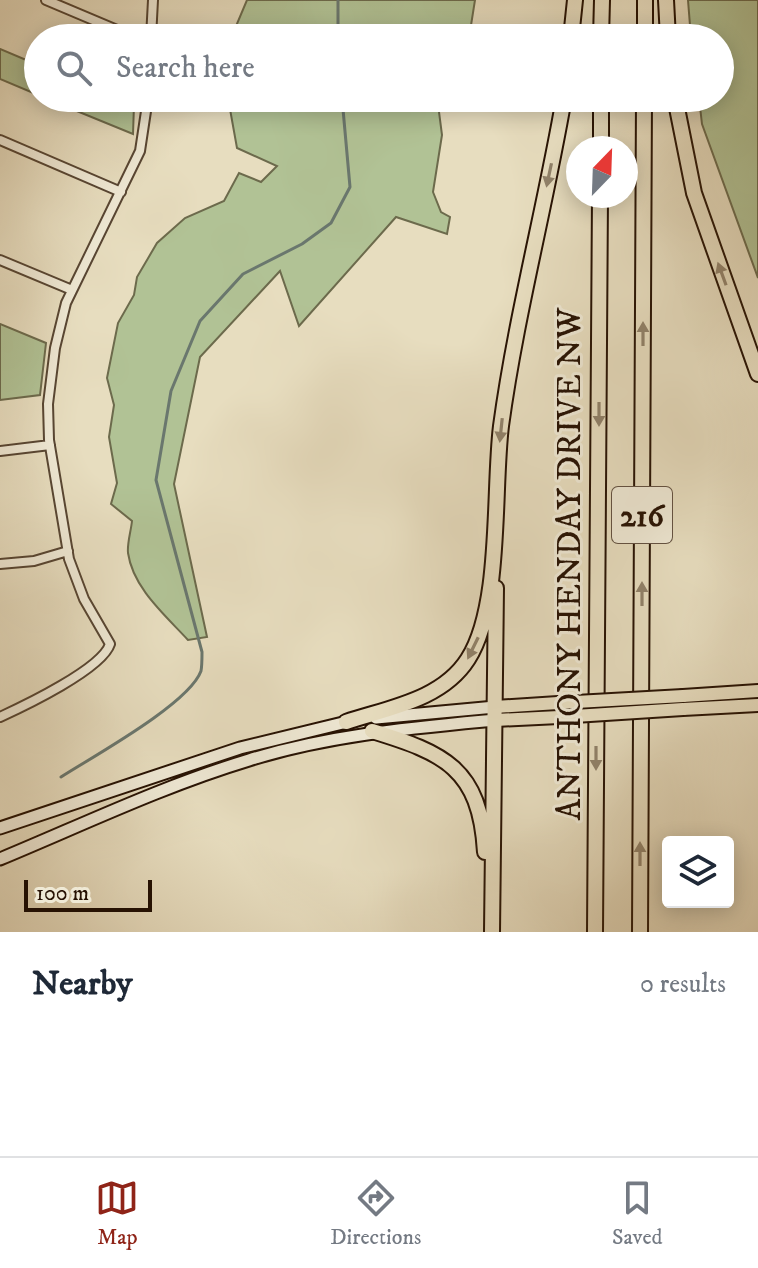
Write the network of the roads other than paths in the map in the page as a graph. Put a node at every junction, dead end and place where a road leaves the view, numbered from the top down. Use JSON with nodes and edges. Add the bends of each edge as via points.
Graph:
{"nodes":[{"id":1,"x":46,"y":0,"type":"edge"},
{"id":2,"x":153,"y":0,"type":"edge"},
{"id":3,"x":575,"y":0,"type":"edge"},
{"id":4,"x":602,"y":0,"type":"edge"},
{"id":5,"x":645,"y":0,"type":"edge"},
{"id":6,"x":666,"y":0,"type":"edge"},
{"id":7,"x":103,"y":24,"type":"edge"},
{"id":8,"x":152,"y":24,"type":"edge"},
{"id":9,"x":572,"y":24,"type":"edge"},
{"id":10,"x":601,"y":24,"type":"edge"},
{"id":11,"x":645,"y":24,"type":"edge"},
{"id":12,"x":667,"y":24,"type":"edge"},
{"id":13,"x":146,"y":112,"type":"edge"},
{"id":14,"x":561,"y":112,"type":"edge"},
{"id":15,"x":601,"y":112,"type":"edge"},
{"id":16,"x":644,"y":112,"type":"edge"},
{"id":17,"x":678,"y":112,"type":"edge"},
{"id":18,"x":601,"y":136,"type":"edge"},
{"id":19,"x":0,"y":140,"type":"edge"},
{"id":20,"x":121,"y":192,"type":"junction"},
{"id":21,"x":600,"y":208,"type":"edge"},
{"id":22,"x":0,"y":260,"type":"edge"},
{"id":23,"x":72,"y":290,"type":"junction"},
{"id":24,"x":758,"y":374,"type":"edge"},
{"id":25,"x":50,"y":445,"type":"junction"},
{"id":26,"x":0,"y":451,"type":"edge"},
{"id":27,"x":497,"y":489,"type":"junction"},
{"id":28,"x":68,"y":551,"type":"junction"},
{"id":29,"x":0,"y":564,"type":"edge"},
{"id":30,"x":758,"y":691,"type":"edge"},
{"id":31,"x":758,"y":705,"type":"edge"},
{"id":32,"x":495,"y":714,"type":"junction"},
{"id":33,"x":0,"y":717,"type":"edge"},
{"id":34,"x":346,"y":722,"type":"junction"},
{"id":35,"x":372,"y":731,"type":"junction"},
{"id":36,"x":0,"y":828,"type":"edge"},
{"id":37,"x":0,"y":859,"type":"edge"},
{"id":38,"x":492,"y":899,"type":"junction"},
{"id":39,"x":492,"y":932,"type":"edge"},
{"id":40,"x":595,"y":932,"type":"edge"},
{"id":41,"x":640,"y":932,"type":"edge"}],
"edges":[{"from":1,"to":7,"type":"street"},
{"from":2,"to":8,"type":"street"},
{"from":3,"to":9,"type":"highway"},
{"from":4,"to":10,"type":"highway"},
{"from":5,"to":11,"type":"highway"},
{"from":6,"to":12,"type":"highway"},
{"from":13,"to":20,"type":"street","via":[[143,141]]},
{"from":14,"to":27,"type":"highway","one_way":true,"via":[[515,340]]},
{"from":15,"to":18,"type":"highway"},
{"from":41,"to":16,"type":"highway","number":"216","one_way":true},
{"from":24,"to":17,"type":"highway","one_way":true,"via":[[694,193]]},
{"from":19,"to":20,"type":"street"},
{"from":20,"to":23,"type":"street"},
{"from":21,"to":40,"type":"highway","name":"ANTHONY HENDAY DRIVE NW","number":"216","one_way":true},
{"from":22,"to":23,"type":"street"},
{"from":23,"to":25,"type":"street","via":[[55,348],[48,404]]},
{"from":25,"to":26,"type":"street"},
{"from":25,"to":28,"type":"street"},
{"from":27,"to":32,"type":"highway"},
{"from":27,"to":34,"type":"highway","one_way":true,"via":[[484,619],[466,662],[419,699]]},
{"from":28,"to":29,"type":"street"},
{"from":28,"to":33,"type":"street","via":[[84,599],[110,640],[108,651],[70,679]]},
{"from":30,"to":32,"type":"main road","bridge":true,"via":[[558,703]]},
{"from":31,"to":32,"type":"main road","bridge":true,"via":[[559,717]]},
{"from":32,"to":34,"type":"main road"},
{"from":32,"to":35,"type":"main road"},
{"from":32,"to":38,"type":"highway"},
{"from":34,"to":36,"type":"main road","via":[[240,748]]},
{"from":35,"to":37,"type":"main road","via":[[201,775]]},
{"from":35,"to":38,"type":"highway","via":[[436,753],[462,775],[481,818]]},
{"from":38,"to":39,"type":"highway"}]}
